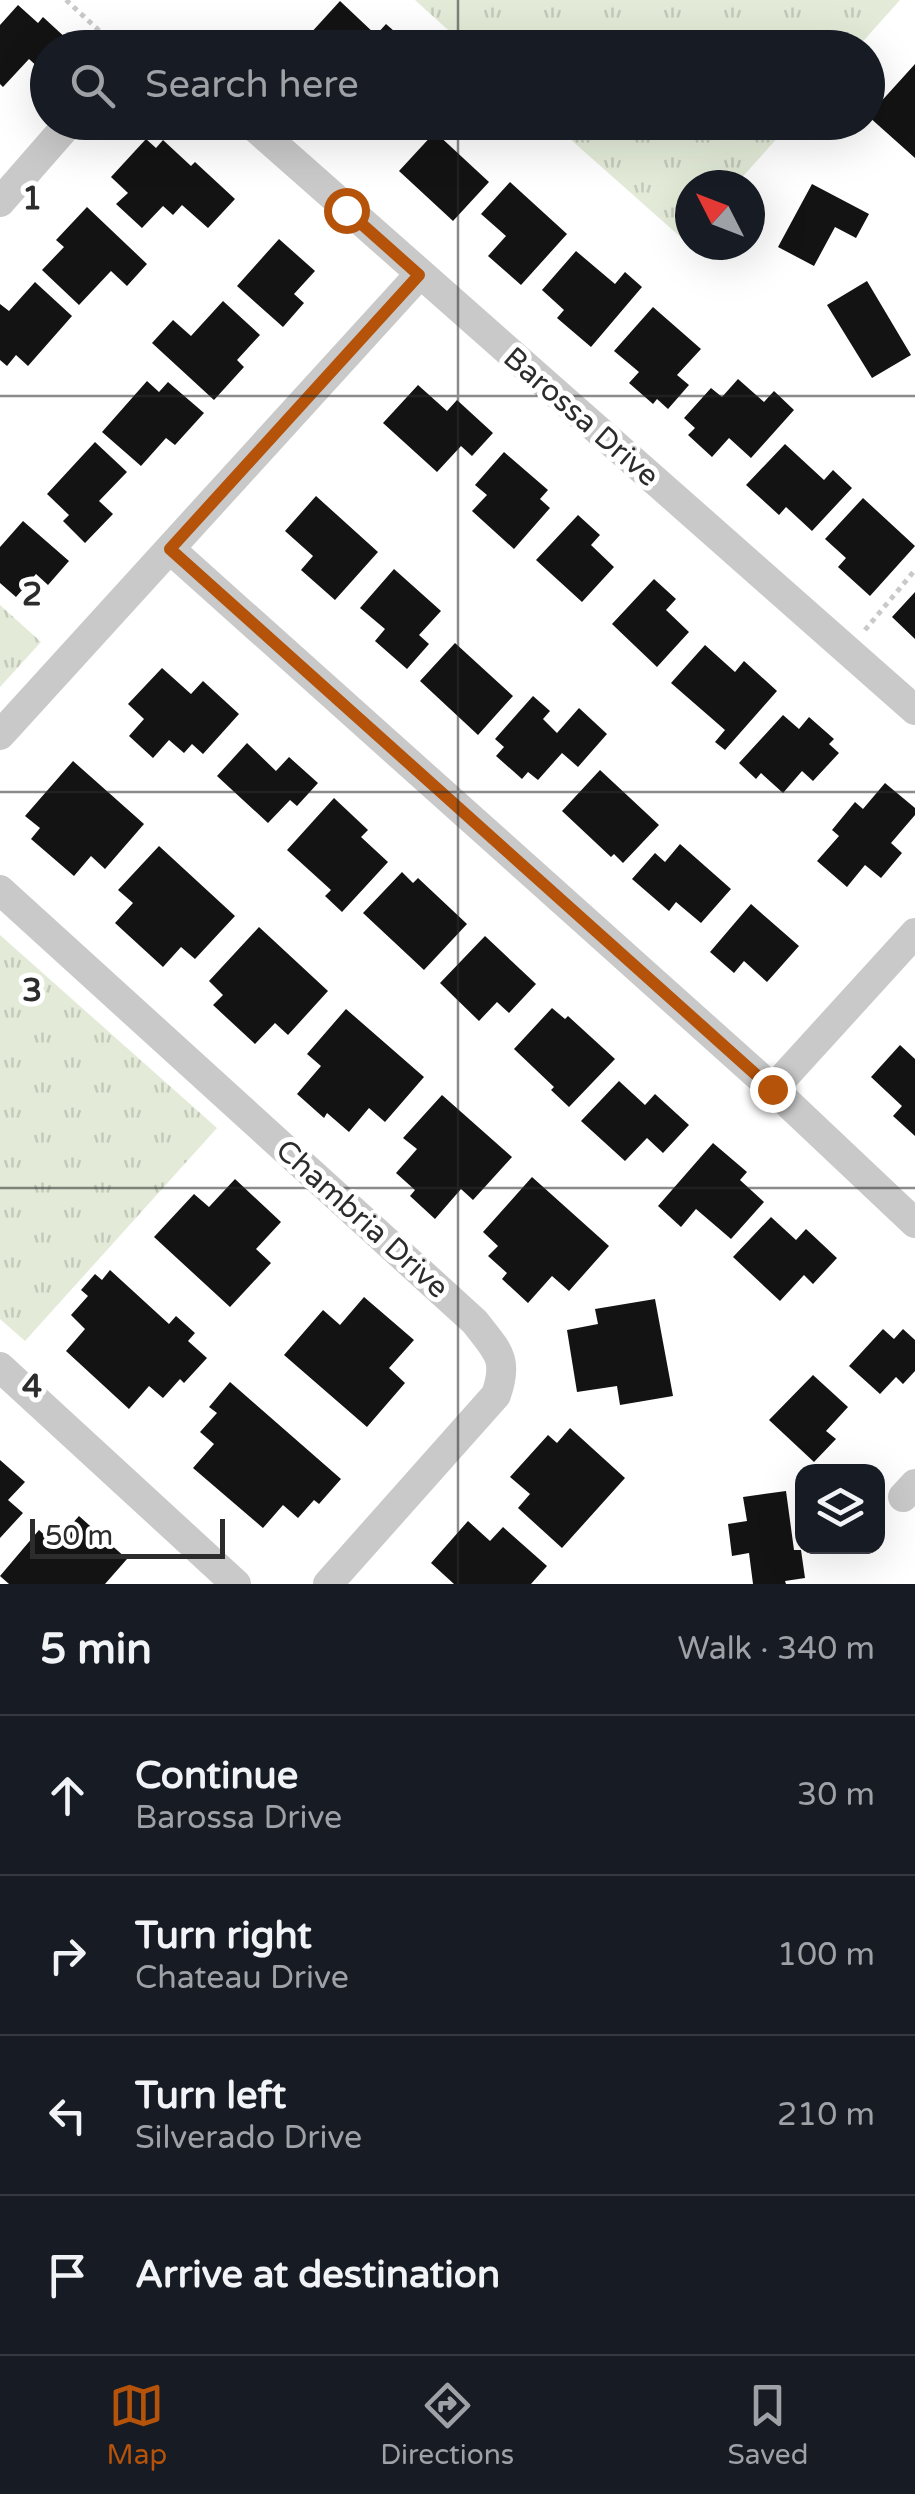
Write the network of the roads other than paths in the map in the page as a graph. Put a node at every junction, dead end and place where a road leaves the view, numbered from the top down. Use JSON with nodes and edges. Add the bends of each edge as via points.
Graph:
{"nodes":[{"id":1,"x":54,"y":140,"type":"edge"},
{"id":2,"x":269,"y":140,"type":"edge"},
{"id":3,"x":0,"y":202,"type":"edge"},
{"id":4,"x":419,"y":275,"type":"junction"},
{"id":5,"x":170,"y":549,"type":"junction"},
{"id":6,"x":915,"y":710,"type":"edge"},
{"id":7,"x":0,"y":735,"type":"edge"},
{"id":8,"x":0,"y":890,"type":"edge"},
{"id":9,"x":915,"y":933,"type":"edge"},
{"id":10,"x":772,"y":1089,"type":"junction"},
{"id":11,"x":915,"y":1222,"type":"edge"},
{"id":12,"x":0,"y":1367,"type":"edge"},
{"id":13,"x":236,"y":1584,"type":"edge"},
{"id":14,"x":328,"y":1584,"type":"edge"}],
"edges":[{"from":1,"to":3,"type":"street"},
{"from":2,"to":4,"type":"street","name":"Barossa Drive"},
{"from":4,"to":5,"type":"street"},
{"from":4,"to":6,"type":"street","name":"Barossa Drive"},
{"from":5,"to":7,"type":"street"},
{"from":5,"to":10,"type":"street"},
{"from":8,"to":14,"type":"street","name":"Chambria Drive","via":[[475,1322],[503,1360],[496,1395]]},
{"from":9,"to":10,"type":"street"},
{"from":10,"to":11,"type":"street"},
{"from":12,"to":13,"type":"street"}]}
